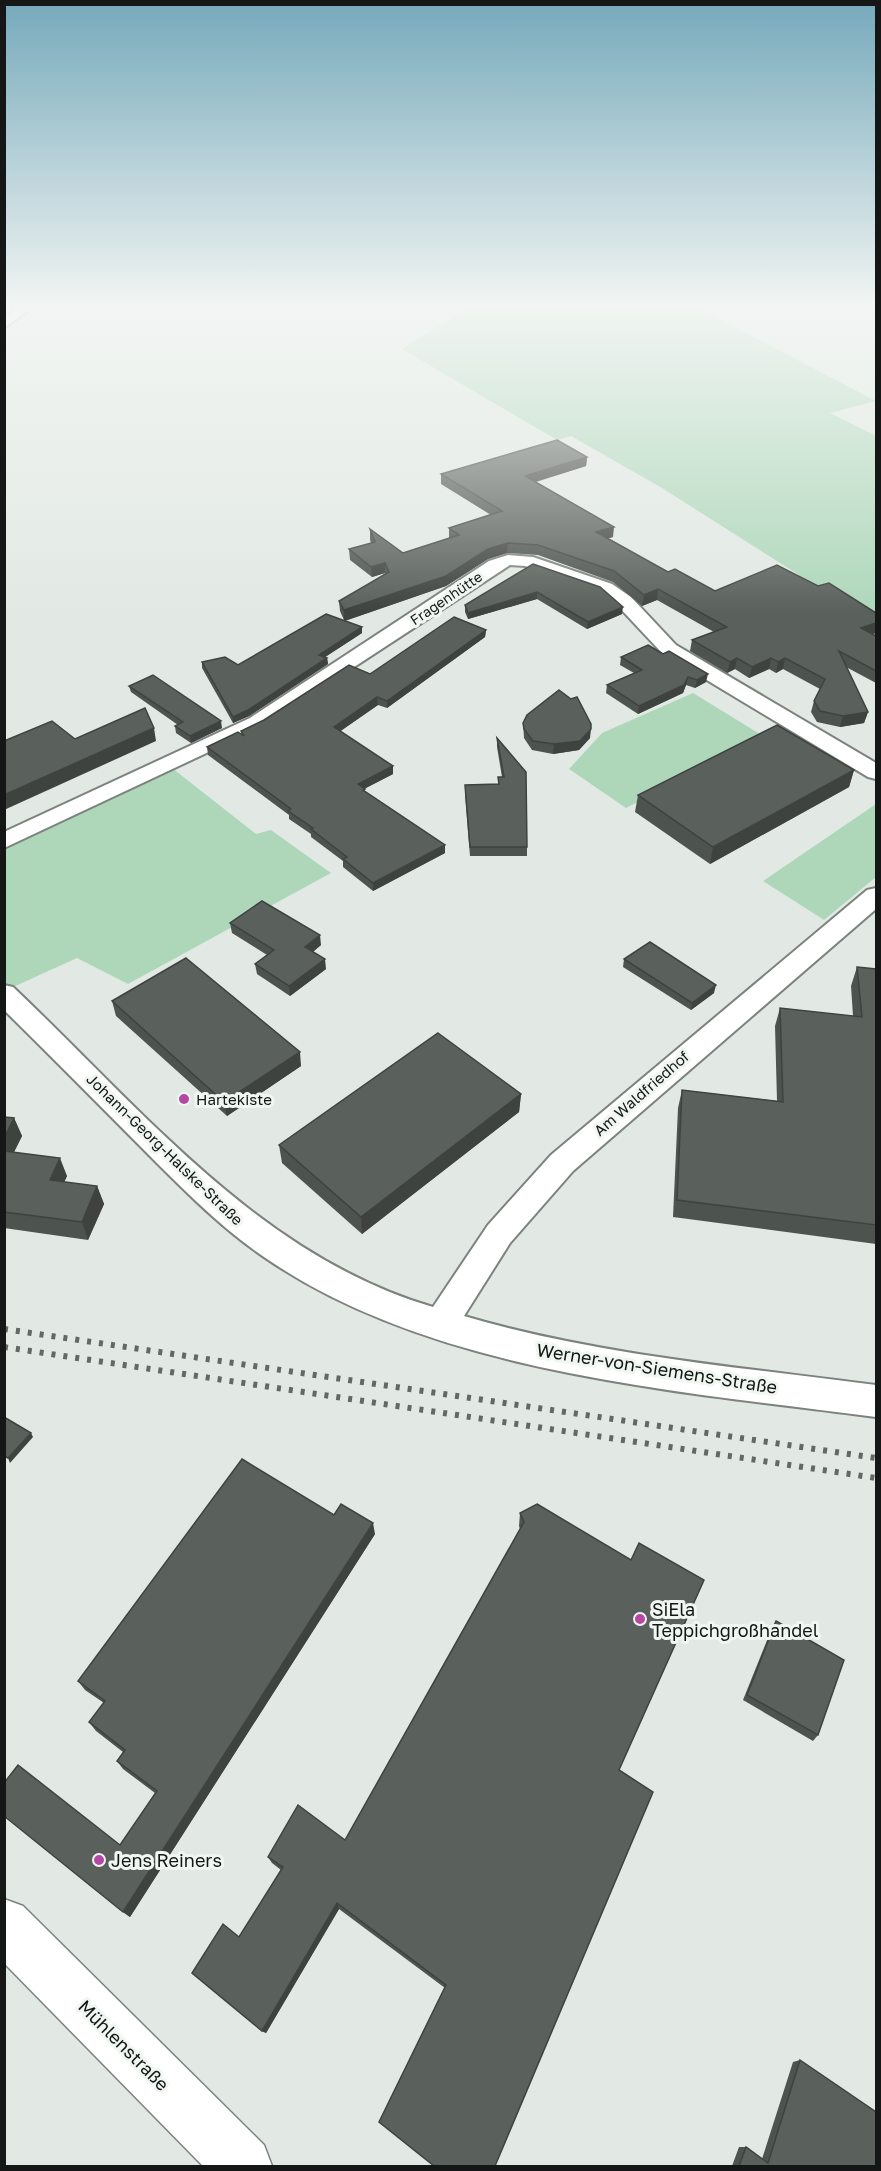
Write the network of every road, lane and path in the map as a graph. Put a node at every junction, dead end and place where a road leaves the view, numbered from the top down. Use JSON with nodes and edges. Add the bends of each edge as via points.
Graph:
{"nodes":[{"id":1,"x":876,"y":771,"type":"edge"},
{"id":2,"x":4,"y":841,"type":"edge"},
{"id":3,"x":876,"y":896,"type":"edge"},
{"id":4,"x":4,"y":994,"type":"edge"},
{"id":5,"x":441,"y":1323,"type":"junction"},
{"id":6,"x":876,"y":1401,"type":"edge"},
{"id":7,"x":4,"y":1925,"type":"edge"},
{"id":8,"x":243,"y":2166,"type":"edge"}],
"edges":[{"from":1,"to":2,"type":"street","name":"Fragenhütte","via":[[677,654],[606,588],[533,562],[514,560],[503,562],[257,722]]},
{"from":3,"to":5,"type":"street","name":"Am Waldfriedhof","via":[[554,1170],[499,1234]]},
{"from":4,"to":5,"type":"street","name":"Johann-Georg-Halske-Straße","via":[[212,1199],[245,1226],[314,1271],[388,1305]]},
{"from":5,"to":6,"type":"street","name":"Werner-von-Siemens-Straße","via":[[510,1344],[574,1357]]},
{"from":7,"to":8,"type":"street","name":"Mühlenstraße"}]}
